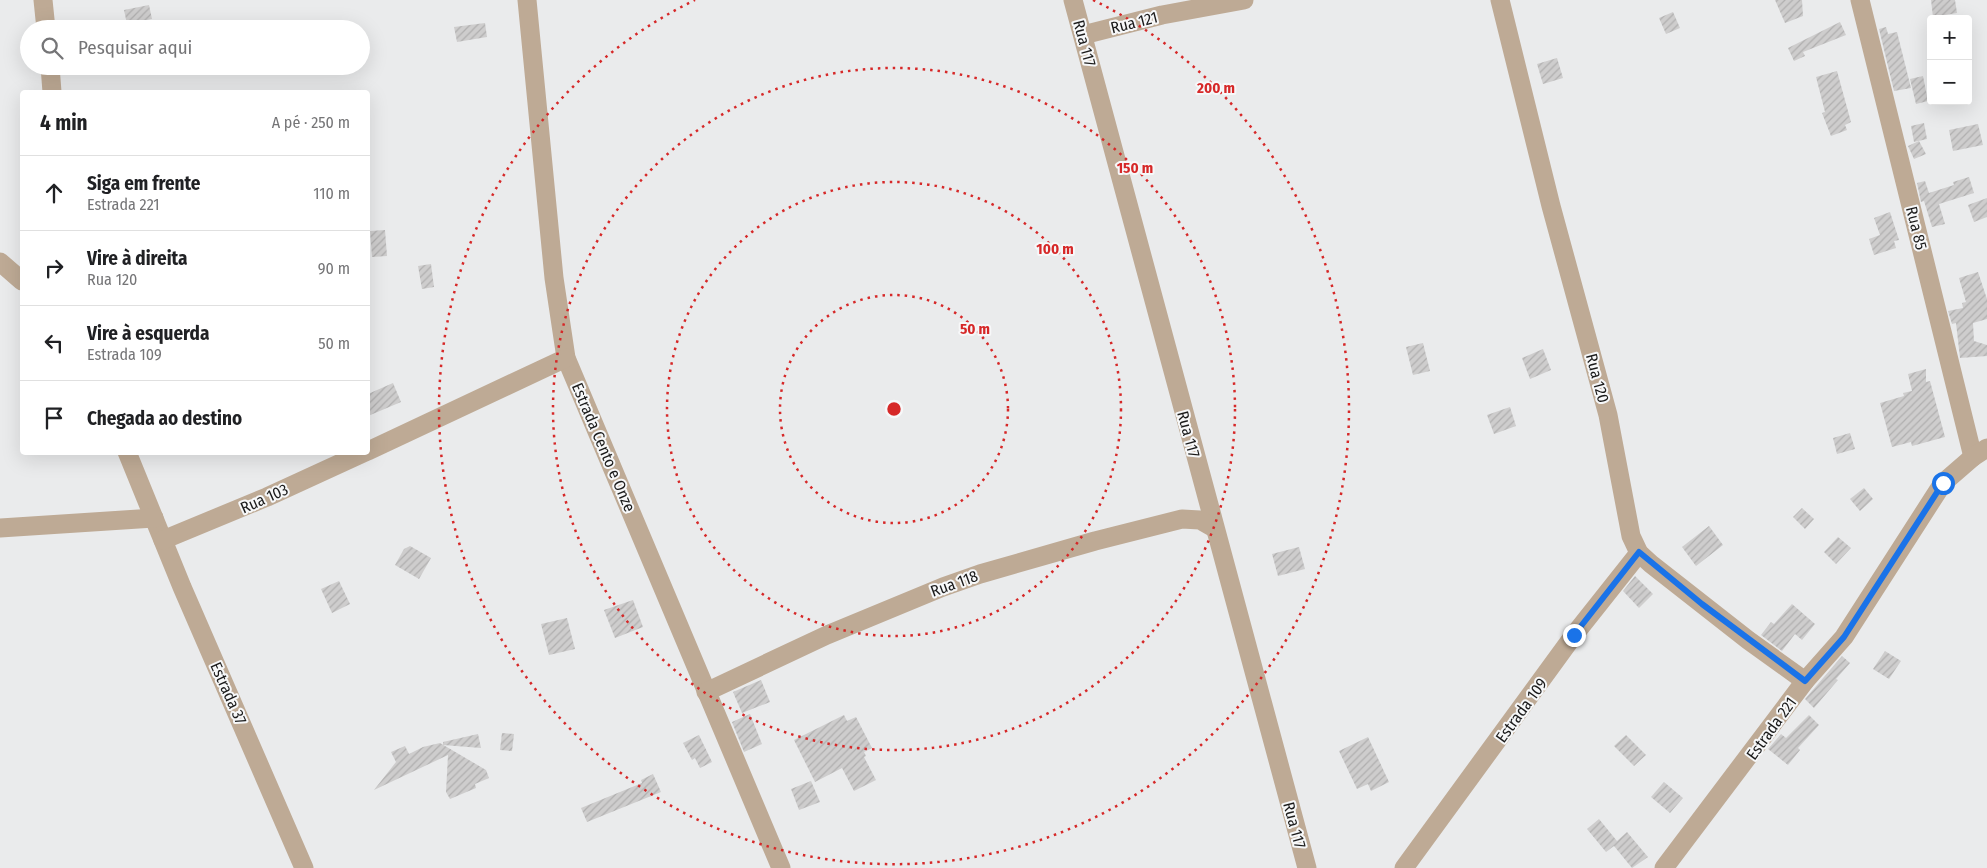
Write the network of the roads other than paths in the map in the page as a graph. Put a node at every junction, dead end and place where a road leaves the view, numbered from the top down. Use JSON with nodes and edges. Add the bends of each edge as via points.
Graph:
{"nodes":[{"id":1,"x":43,"y":0,"type":"edge"},
{"id":2,"x":527,"y":0,"type":"edge"},
{"id":3,"x":1073,"y":0,"type":"edge"},
{"id":4,"x":1244,"y":0,"type":"edge"},
{"id":5,"x":1500,"y":0,"type":"edge"},
{"id":6,"x":1860,"y":0,"type":"edge"},
{"id":7,"x":45,"y":20,"type":"edge"},
{"id":8,"x":1083,"y":35,"type":"junction"},
{"id":9,"x":51,"y":75,"type":"edge"},
{"id":10,"x":52,"y":90,"type":"edge"},
{"id":11,"x":0,"y":262,"type":"edge"},
{"id":12,"x":20,"y":279,"type":"edge"},
{"id":13,"x":566,"y":358,"type":"junction"},
{"id":14,"x":370,"y":450,"type":"edge"},
{"id":15,"x":1980,"y":453,"type":"edge"},
{"id":16,"x":128,"y":455,"type":"edge"},
{"id":17,"x":359,"y":455,"type":"edge"},
{"id":18,"x":154,"y":518,"type":"junction"},
{"id":19,"x":0,"y":528,"type":"edge"},
{"id":20,"x":1214,"y":528,"type":"junction"},
{"id":21,"x":163,"y":540,"type":"junction"},
{"id":22,"x":1639,"y":552,"type":"junction"},
{"id":23,"x":1805,"y":681,"type":"junction"},
{"id":24,"x":706,"y":692,"type":"junction"},
{"id":25,"x":304,"y":868,"type":"edge"},
{"id":26,"x":781,"y":868,"type":"edge"},
{"id":27,"x":1307,"y":868,"type":"edge"},
{"id":28,"x":1404,"y":868,"type":"edge"},
{"id":29,"x":1664,"y":868,"type":"edge"}],
"edges":[{"from":1,"to":7,"type":"street"},
{"from":2,"to":13,"type":"street","name":"Estrada Cento e Onze","via":[[554,278]]},
{"from":3,"to":8,"type":"street","name":"Rua 117"},
{"from":4,"to":8,"type":"street","name":"Rua 121"},
{"from":5,"to":22,"type":"street","name":"Rua 120","via":[[1551,206],[1608,415],[1630,536]]},
{"from":6,"to":15,"type":"street","name":"Rua 85"},
{"from":8,"to":20,"type":"street","name":"Rua 117"},
{"from":9,"to":10,"type":"street"},
{"from":11,"to":12,"type":"street"},
{"from":13,"to":14,"type":"street","name":"Rua 103"},
{"from":13,"to":24,"type":"street","name":"Estrada Cento e Onze"},
{"from":15,"to":23,"type":"street","name":"Estrada 221","via":[[1952,474],[1934,495],[1844,637]]},
{"from":16,"to":18,"type":"street","name":"Estrada 37"},
{"from":17,"to":21,"type":"street","name":"Rua 103"},
{"from":18,"to":19,"type":"street"},
{"from":18,"to":21,"type":"street","name":"Estrada 37"},
{"from":20,"to":24,"type":"street","name":"Rua 118","via":[[1200,520],[1182,519],[980,574],[863,620]]},
{"from":20,"to":27,"type":"street","name":"Rua 117"},
{"from":21,"to":25,"type":"street","name":"Estrada 37"},
{"from":22,"to":23,"type":"street","name":"Rua 120"},
{"from":22,"to":28,"type":"street","name":"Estrada 109","via":[[1574,635]]},
{"from":23,"to":29,"type":"street","name":"Estrada 221"},
{"from":24,"to":26,"type":"street","name":"Estrada Cento e Onze"}]}
